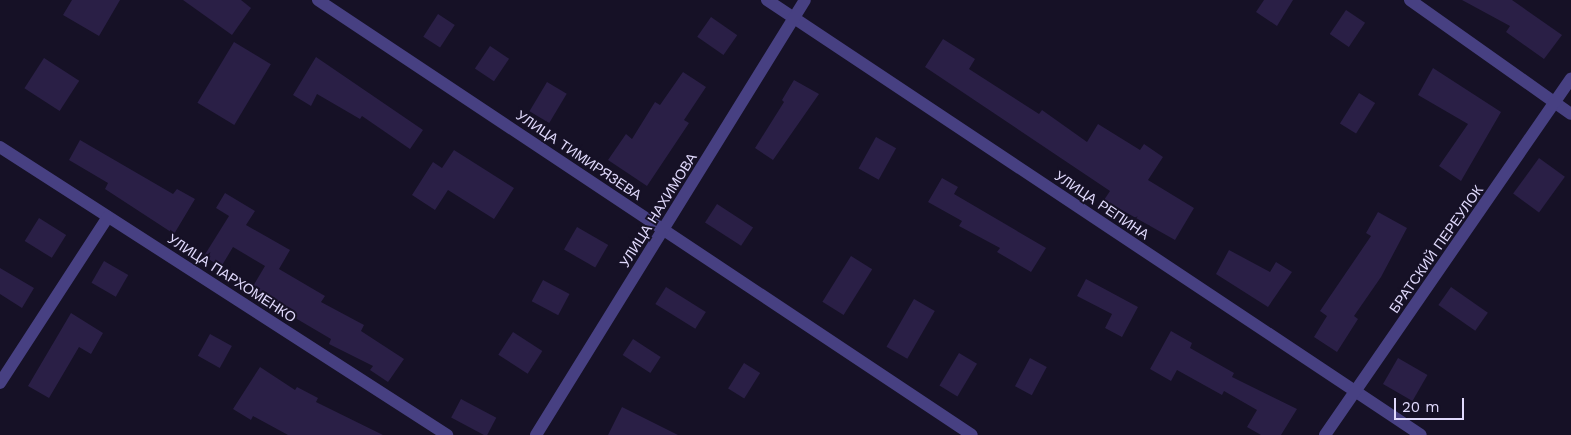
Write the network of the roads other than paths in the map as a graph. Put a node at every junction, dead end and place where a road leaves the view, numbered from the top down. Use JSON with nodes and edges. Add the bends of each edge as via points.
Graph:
{"nodes":[{"id":1,"x":318,"y":0,"type":"edge"},
{"id":2,"x":766,"y":0,"type":"edge"},
{"id":3,"x":805,"y":0,"type":"edge"},
{"id":4,"x":1410,"y":0,"type":"edge"},
{"id":5,"x":794,"y":19,"type":"junction"},
{"id":6,"x":1571,"y":79,"type":"edge"},
{"id":7,"x":1555,"y":103,"type":"junction"},
{"id":8,"x":1571,"y":114,"type":"edge"},
{"id":9,"x":0,"y":147,"type":"edge"},
{"id":10,"x":108,"y":217,"type":"junction"},
{"id":11,"x":664,"y":229,"type":"junction"},
{"id":12,"x":0,"y":384,"type":"edge"},
{"id":13,"x":1356,"y":391,"type":"junction"},
{"id":14,"x":447,"y":435,"type":"edge"},
{"id":15,"x":536,"y":435,"type":"edge"},
{"id":16,"x":972,"y":435,"type":"edge"},
{"id":17,"x":1325,"y":435,"type":"edge"},
{"id":18,"x":1421,"y":435,"type":"edge"}],
"edges":[{"from":1,"to":11,"type":"street","name":"УЛИЦА ТИМИРЯЗЕВА"},
{"from":2,"to":5,"type":"street","name":"УЛИЦА РЕПИНА"},
{"from":3,"to":5,"type":"street","name":"УЛИЦА НАХИМОВА"},
{"from":4,"to":7,"type":"street"},
{"from":5,"to":11,"type":"street","name":"УЛИЦА НАХИМОВА"},
{"from":5,"to":13,"type":"street","name":"УЛИЦА РЕПИНА"},
{"from":6,"to":7,"type":"street","name":"БРАТСКИЙ ПЕРЕУЛОК"},
{"from":7,"to":8,"type":"street"},
{"from":7,"to":13,"type":"street","name":"БРАТСКИЙ ПЕРЕУЛОК"},
{"from":9,"to":10,"type":"street","name":"УЛИЦА ПАРХОМЕНКО"},
{"from":10,"to":12,"type":"street"},
{"from":10,"to":14,"type":"street","name":"УЛИЦА ПАРХОМЕНКО"},
{"from":11,"to":15,"type":"street","name":"УЛИЦА НАХИМОВА"},
{"from":11,"to":16,"type":"street","name":"УЛИЦА ТИМИРЯЗЕВА"},
{"from":13,"to":17,"type":"street","name":"БРАТСКИЙ ПЕРЕУЛОК"},
{"from":13,"to":18,"type":"street","name":"УЛИЦА РЕПИНА"}]}
